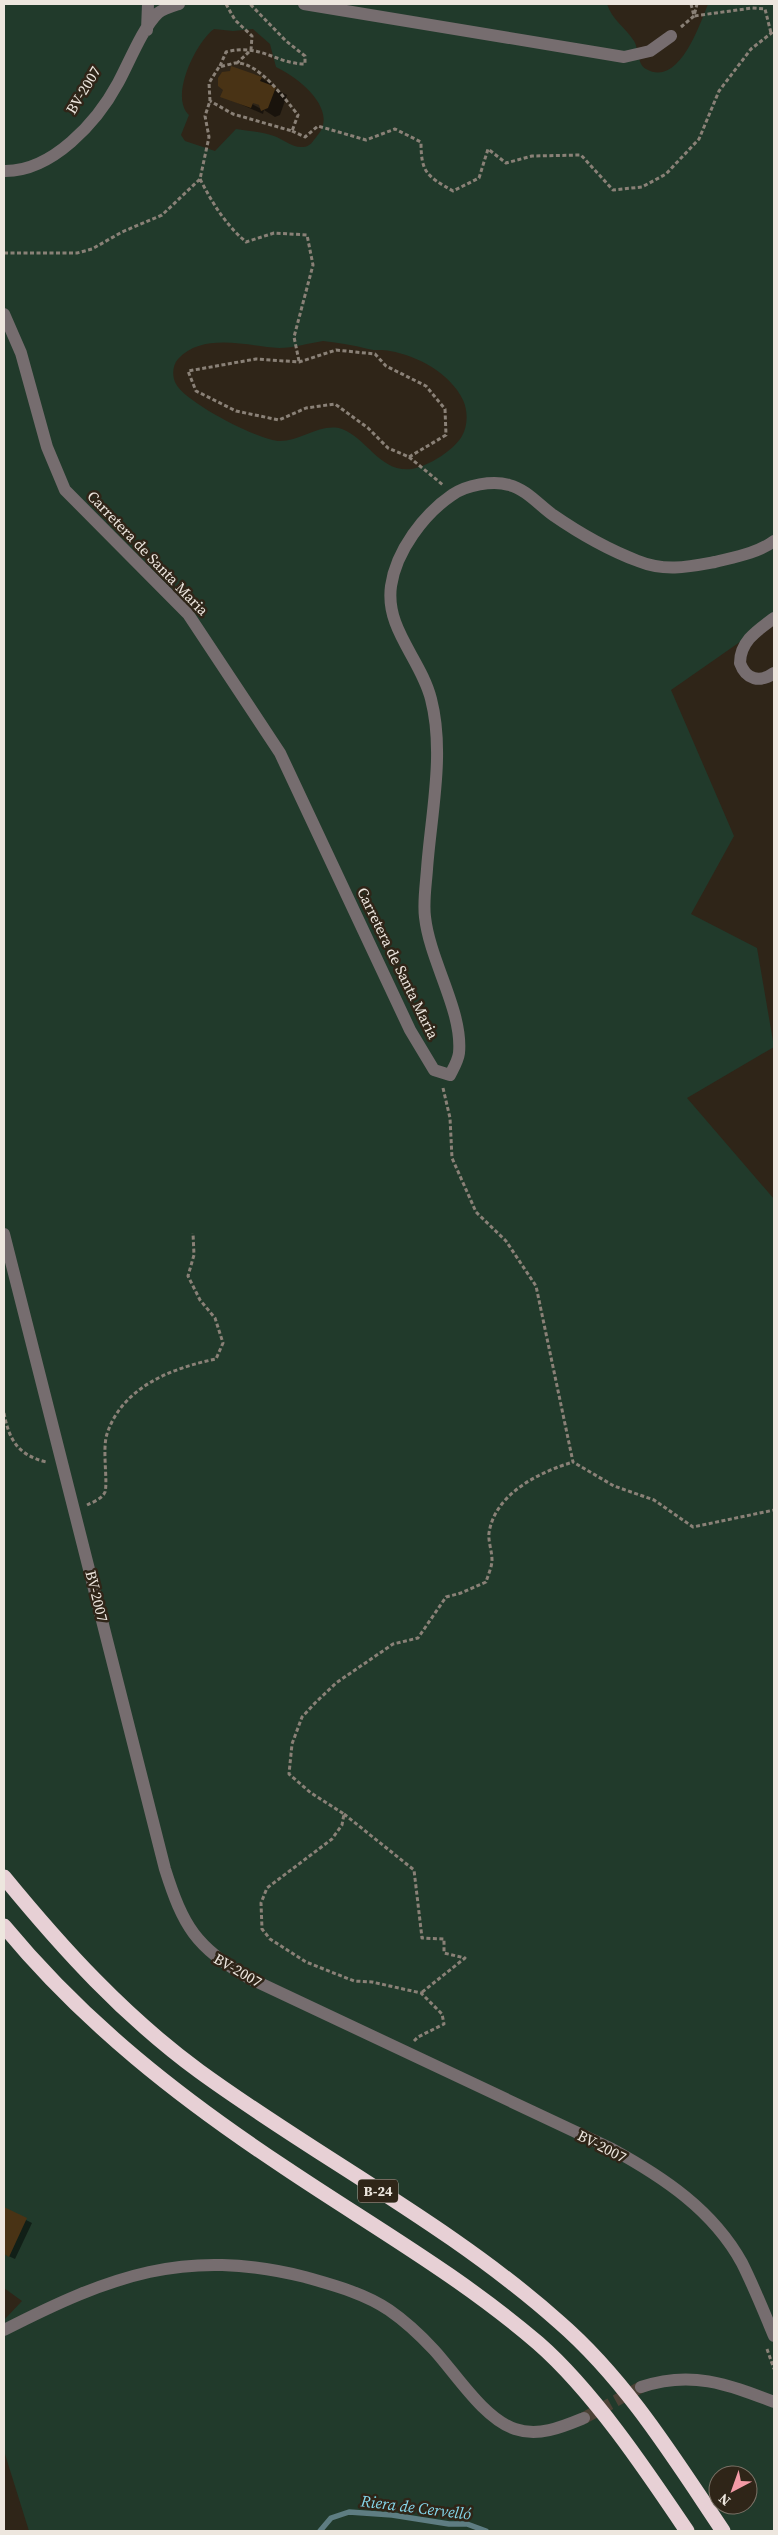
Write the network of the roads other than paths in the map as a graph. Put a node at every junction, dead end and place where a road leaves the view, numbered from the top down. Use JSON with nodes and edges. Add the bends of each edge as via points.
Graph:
{"nodes":[{"id":1,"x":148,"y":4,"type":"edge"},
{"id":2,"x":179,"y":4,"type":"edge"},
{"id":3,"x":304,"y":4,"type":"edge"},
{"id":4,"x":147,"y":30,"type":"junction"},
{"id":5,"x":671,"y":36,"type":"road end"},
{"id":6,"x":4,"y":171,"type":"edge"},
{"id":7,"x":4,"y":314,"type":"edge"},
{"id":8,"x":774,"y":541,"type":"edge"},
{"id":9,"x":774,"y":618,"type":"edge"},
{"id":10,"x":774,"y":673,"type":"edge"},
{"id":11,"x":4,"y":1234,"type":"edge"},
{"id":12,"x":4,"y":1877,"type":"edge"},
{"id":13,"x":4,"y":1926,"type":"edge"},
{"id":14,"x":4,"y":2330,"type":"edge"},
{"id":15,"x":769,"y":2340,"type":"edge"},
{"id":16,"x":641,"y":2387,"type":"tunnel mouth"},
{"id":17,"x":774,"y":2402,"type":"edge"},
{"id":18,"x":584,"y":2418,"type":"tunnel mouth"},
{"id":19,"x":687,"y":2531,"type":"edge"},
{"id":20,"x":723,"y":2531,"type":"edge"}],
"edges":[{"from":1,"to":4,"type":"street"},
{"from":2,"to":4,"type":"street","number":"BV-2007","via":[[158,13]]},
{"from":3,"to":5,"type":"street","via":[[624,57],[650,52]]},
{"from":4,"to":6,"type":"street","number":"BV-2007","via":[[102,110],[73,142],[46,159]]},
{"from":7,"to":8,"type":"street","name":"Carretera de Santa Maria","via":[[21,353],[47,447],[65,490],[188,614],[280,753],[410,1030],[434,1070],[450,1076],[459,1056],[459,1031],[430,948],[424,915],[436,774],[435,725],[431,698],[419,667],[399,634],[390,601],[392,582],[407,545],[433,511],[454,493],[494,483],[510,485],[591,538],[640,562],[664,568],[682,569],[736,557]]},
{"from":9,"to":10,"type":"street","via":[[750,636],[740,663],[748,677],[755,679]]},
{"from":11,"to":15,"type":"street","number":"BV-2007","via":[[165,1869],[180,1912],[202,1944],[215,1957],[249,1978],[652,2170],[714,2223],[741,2262]]},
{"from":12,"to":20,"type":"highway","number":"B-24","via":[[58,1943],[114,2001],[198,2070],[497,2271],[561,2323],[616,2379]]},
{"from":13,"to":19,"type":"highway","number":"B-24","via":[[34,1963],[91,2020],[180,2095],[485,2300],[540,2345],[588,2396],[655,2483]]},
{"from":14,"to":18,"type":"street","via":[[103,2285],[133,2275],[174,2266],[235,2265],[325,2282],[366,2297],[388,2310],[434,2350],[490,2413],[515,2429],[550,2430]]},
{"from":16,"to":17,"type":"street","via":[[672,2379],[698,2379]]}]}
